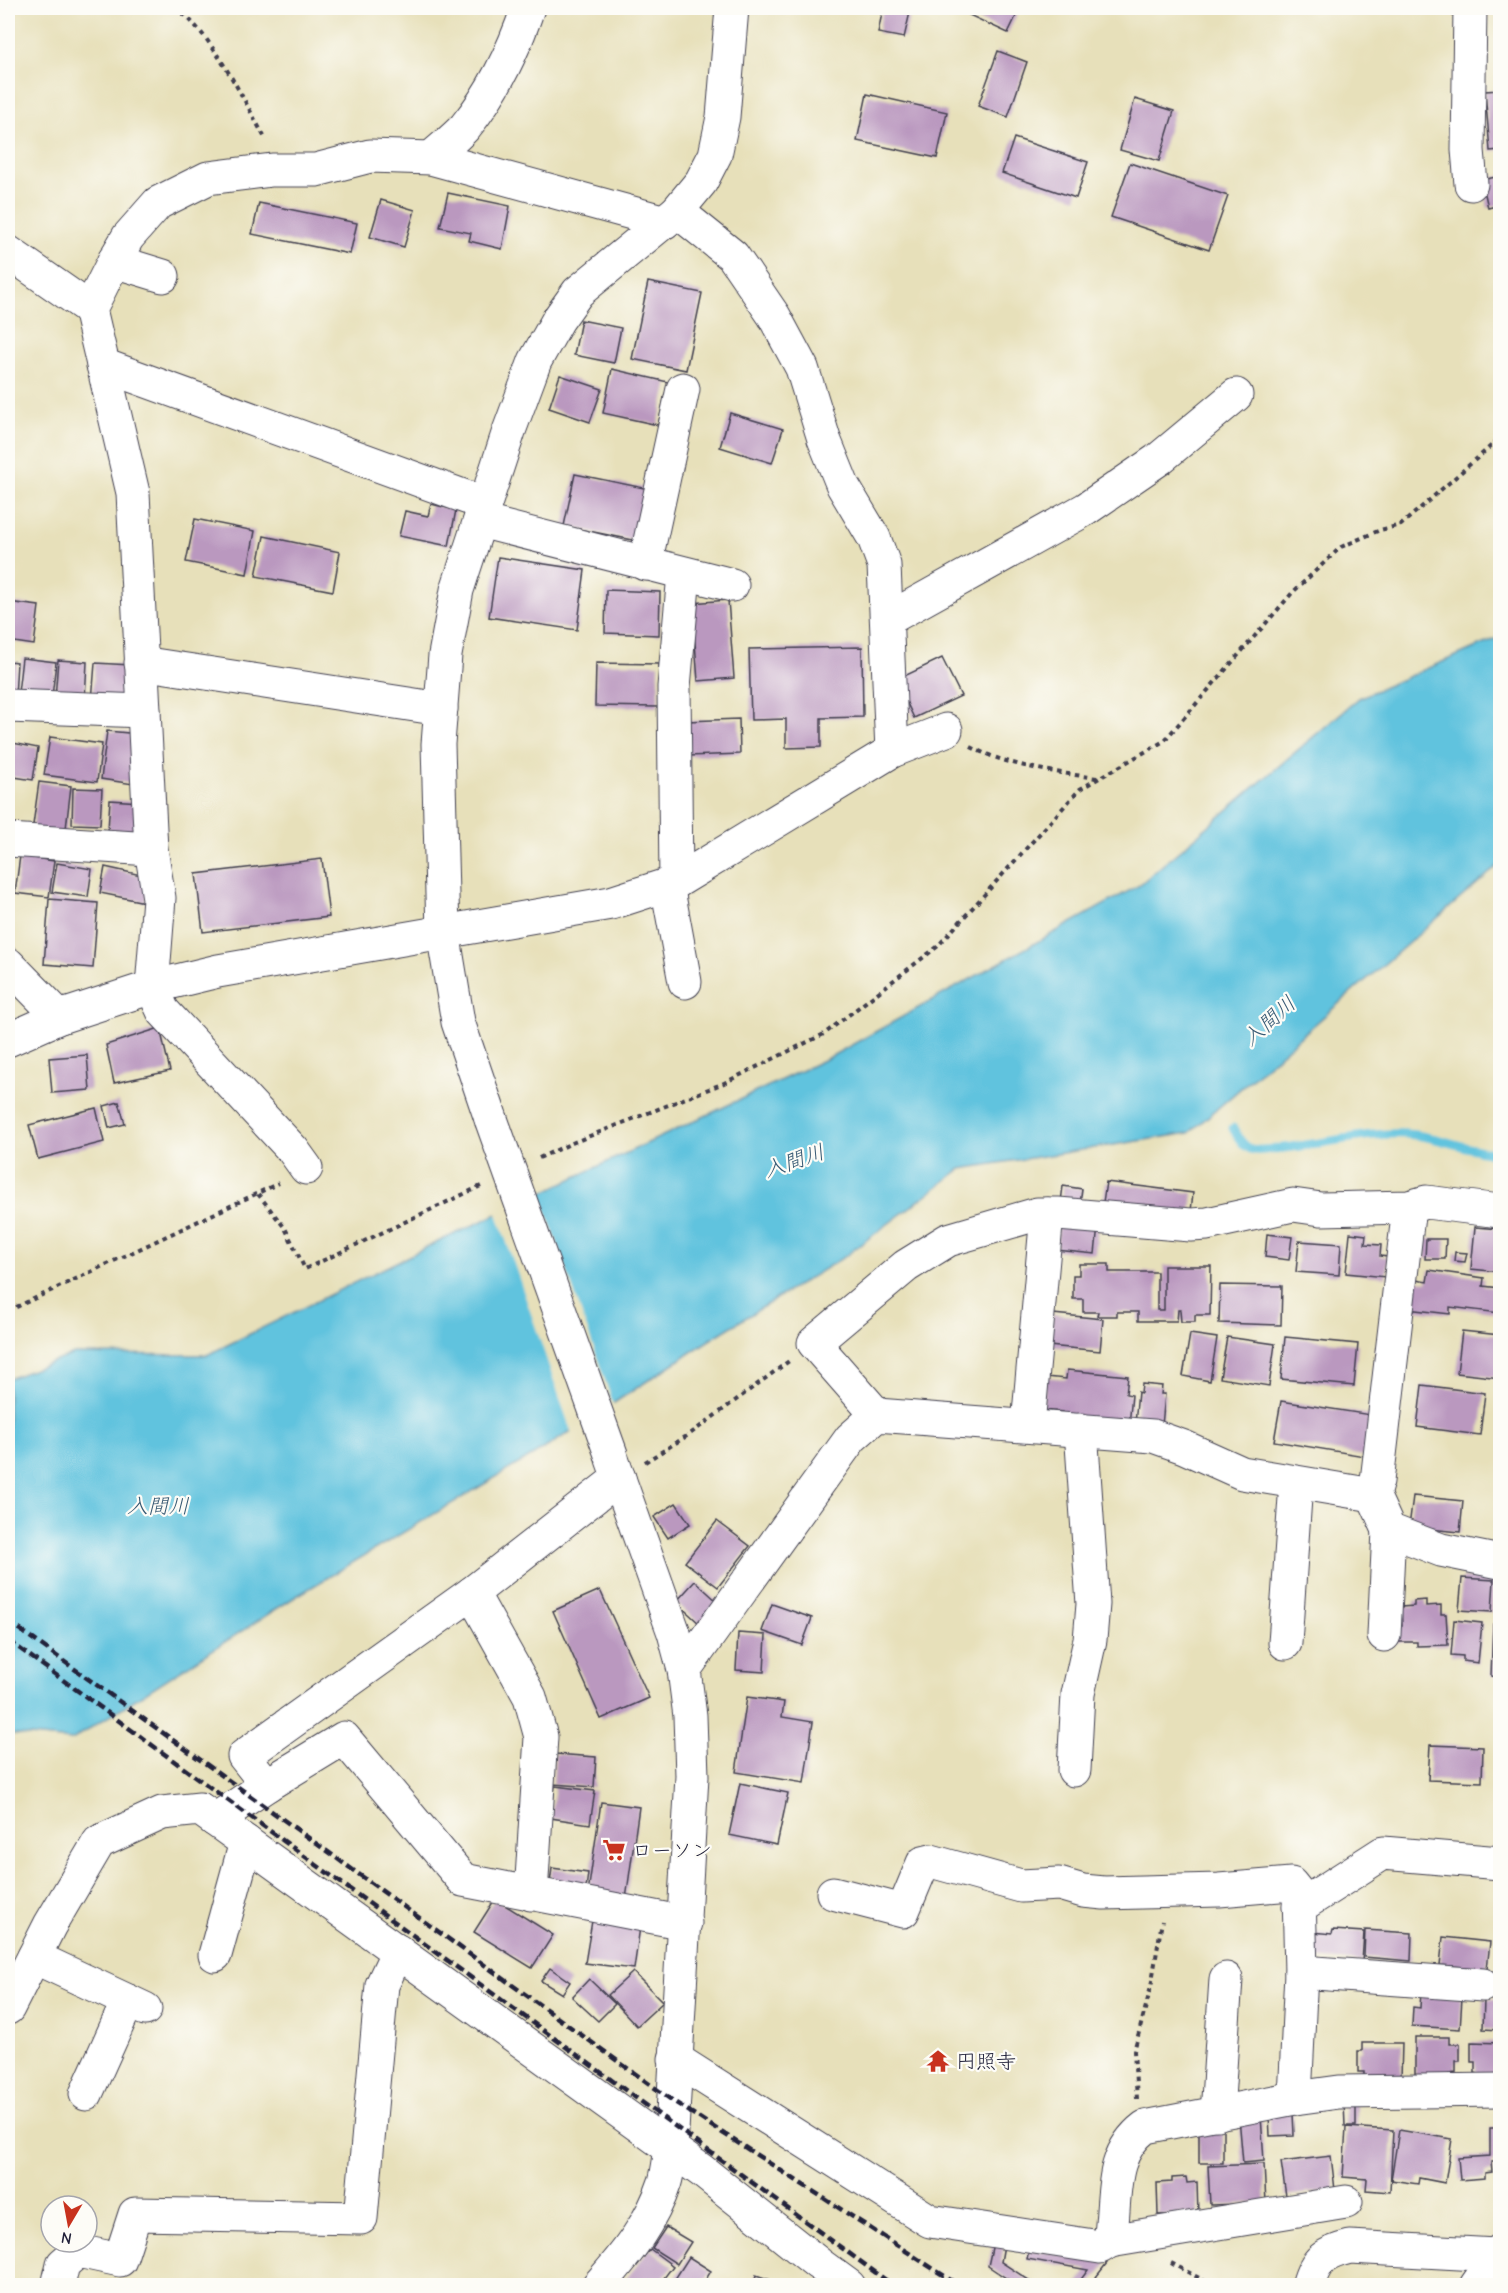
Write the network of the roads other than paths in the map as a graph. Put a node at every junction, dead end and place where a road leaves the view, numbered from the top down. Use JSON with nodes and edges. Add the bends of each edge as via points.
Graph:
{"nodes":[{"id":1,"x":528,"y":8,"type":"edge"},
{"id":2,"x":732,"y":8,"type":"edge"},
{"id":3,"x":1470,"y":8,"type":"edge"},
{"id":4,"x":431,"y":158,"type":"junction"},
{"id":5,"x":1471,"y":184,"type":"dead end"},
{"id":6,"x":671,"y":217,"type":"junction"},
{"id":7,"x":8,"y":252,"type":"edge"},
{"id":8,"x":114,"y":261,"type":"junction"},
{"id":9,"x":163,"y":276,"type":"dead end"},
{"id":10,"x":90,"y":309,"type":"junction"},
{"id":11,"x":103,"y":365,"type":"junction"},
{"id":12,"x":683,"y":389,"type":"dead end"},
{"id":13,"x":1236,"y":395,"type":"dead end"},
{"id":14,"x":482,"y":512,"type":"junction"},
{"id":15,"x":645,"y":564,"type":"junction"},
{"id":16,"x":684,"y":574,"type":"junction"},
{"id":17,"x":732,"y":585,"type":"dead end"},
{"id":18,"x":888,"y":619,"type":"junction"},
{"id":19,"x":141,"y":663,"type":"junction"},
{"id":20,"x":8,"y":706,"type":"edge"},
{"id":21,"x":441,"y":709,"type":"junction"},
{"id":22,"x":144,"y":711,"type":"junction"},
{"id":23,"x":946,"y":730,"type":"road end"},
{"id":24,"x":892,"y":751,"type":"junction"},
{"id":25,"x":8,"y":840,"type":"edge"},
{"id":26,"x":151,"y":849,"type":"junction"},
{"id":27,"x":671,"y":883,"type":"junction"},
{"id":28,"x":443,"y":932,"type":"junction"},
{"id":29,"x":8,"y":964,"type":"edge"},
{"id":30,"x":685,"y":982,"type":"dead end"},
{"id":31,"x":152,"y":987,"type":"junction"},
{"id":32,"x":60,"y":1017,"type":"junction"},
{"id":33,"x":8,"y":1040,"type":"edge"},
{"id":34,"x":306,"y":1168,"type":"road end"},
{"id":35,"x":1409,"y":1207,"type":"junction"},
{"id":36,"x":1500,"y":1211,"type":"edge"},
{"id":37,"x":1047,"y":1214,"type":"junction"},
{"id":38,"x":877,"y":1415,"type":"junction"},
{"id":39,"x":1028,"y":1425,"type":"junction"},
{"id":40,"x":1081,"y":1430,"type":"junction"},
{"id":41,"x":616,"y":1468,"type":"junction"},
{"id":42,"x":1296,"y":1484,"type":"junction"},
{"id":43,"x":1373,"y":1495,"type":"junction"},
{"id":44,"x":1389,"y":1530,"type":"junction"},
{"id":45,"x":1500,"y":1562,"type":"edge"},
{"id":46,"x":472,"y":1593,"type":"junction"},
{"id":47,"x":1384,"y":1635,"type":"dead end"},
{"id":48,"x":1285,"y":1643,"type":"dead end"},
{"id":49,"x":684,"y":1670,"type":"junction"},
{"id":50,"x":1074,"y":1770,"type":"dead end"},
{"id":51,"x":267,"y":1785,"type":"junction"},
{"id":52,"x":216,"y":1820,"type":"junction"},
{"id":53,"x":246,"y":1842,"type":"junction"},
{"id":54,"x":1500,"y":1863,"type":"edge"},
{"id":55,"x":833,"y":1893,"type":"dead end"},
{"id":56,"x":531,"y":1894,"type":"junction"},
{"id":57,"x":1299,"y":1906,"type":"junction"},
{"id":58,"x":685,"y":1923,"type":"junction"},
{"id":59,"x":398,"y":1951,"type":"junction"},
{"id":60,"x":215,"y":1955,"type":"dead end"},
{"id":61,"x":34,"y":1957,"type":"junction"},
{"id":62,"x":1301,"y":1972,"type":"junction"},
{"id":63,"x":1226,"y":1979,"type":"dead end"},
{"id":64,"x":1483,"y":1985,"type":"dead end"},
{"id":65,"x":8,"y":2008,"type":"edge"},
{"id":66,"x":675,"y":2059,"type":"junction"},
{"id":67,"x":1500,"y":2090,"type":"edge"},
{"id":68,"x":87,"y":2094,"type":"dead end"},
{"id":69,"x":1295,"y":2098,"type":"junction"},
{"id":70,"x":1217,"y":2114,"type":"junction"},
{"id":71,"x":671,"y":2150,"type":"junction"},
{"id":72,"x":1346,"y":2202,"type":"dead end"},
{"id":73,"x":1110,"y":2241,"type":"junction"},
{"id":74,"x":1498,"y":2253,"type":"edge"},
{"id":75,"x":816,"y":2275,"type":"edge"},
{"id":76,"x":58,"y":2286,"type":"edge"},
{"id":77,"x":598,"y":2286,"type":"edge"},
{"id":78,"x":849,"y":2286,"type":"edge"},
{"id":79,"x":1308,"y":2286,"type":"edge"},
{"id":80,"x":1476,"y":2286,"type":"edge"}],
"edges":[{"from":1,"to":4,"type":"street","via":[[518,38],[490,89],[465,127]]},
{"from":2,"to":6,"type":"street","via":[[723,117],[715,154],[701,182]]},
{"from":3,"to":5,"type":"street"},
{"from":4,"to":6,"type":"street"},
{"from":4,"to":8,"type":"street","via":[[370,156],[316,171],[272,170],[208,178],[158,203],[128,237]]},
{"from":6,"to":14,"type":"street","via":[[578,292],[558,320],[535,361]]},
{"from":6,"to":18,"type":"street","via":[[733,256],[774,316],[802,368],[843,486],[874,538],[884,565]]},
{"from":7,"to":10,"type":"street"},
{"from":8,"to":9,"type":"street"},
{"from":8,"to":10,"type":"street"},
{"from":10,"to":11,"type":"street"},
{"from":11,"to":14,"type":"street"},
{"from":11,"to":19,"type":"street","via":[[133,493]]},
{"from":12,"to":15,"type":"street"},
{"from":13,"to":18,"type":"street","via":[[1159,459],[1086,509]]},
{"from":14,"to":15,"type":"street"},
{"from":14,"to":21,"type":"street","via":[[458,590],[445,655]]},
{"from":15,"to":16,"type":"street"},
{"from":16,"to":17,"type":"street"},
{"from":16,"to":27,"type":"street","via":[[674,687]]},
{"from":18,"to":24,"type":"street"},
{"from":19,"to":21,"type":"street"},
{"from":19,"to":22,"type":"street"},
{"from":20,"to":22,"type":"street"},
{"from":21,"to":28,"type":"street","via":[[438,744]]},
{"from":22,"to":26,"type":"street"},
{"from":23,"to":24,"type":"street"},
{"from":24,"to":27,"type":"street"},
{"from":25,"to":26,"type":"street"},
{"from":26,"to":31,"type":"street","via":[[159,898]]},
{"from":27,"to":28,"type":"street","via":[[611,903]]},
{"from":27,"to":30,"type":"street"},
{"from":28,"to":31,"type":"street","via":[[218,971]]},
{"from":28,"to":41,"type":"street","bridge":true,"via":[[458,1022]]},
{"from":29,"to":32,"type":"street"},
{"from":31,"to":32,"type":"street"},
{"from":31,"to":34,"type":"street","via":[[163,1011]]},
{"from":32,"to":33,"type":"street"},
{"from":35,"to":36,"type":"street","via":[[1426,1202]]},
{"from":35,"to":37,"type":"street","via":[[1321,1209],[1293,1205],[1191,1225]]},
{"from":35,"to":43,"type":"street"},
{"from":37,"to":38,"type":"street","via":[[948,1240],[906,1266],[814,1343]]},
{"from":37,"to":39,"type":"street"},
{"from":38,"to":39,"type":"street"},
{"from":38,"to":49,"type":"street","via":[[851,1438]]},
{"from":39,"to":40,"type":"street"},
{"from":40,"to":42,"type":"street","via":[[1153,1436],[1242,1473]]},
{"from":40,"to":50,"type":"street","via":[[1093,1604],[1090,1641],[1078,1694]]},
{"from":41,"to":46,"type":"street"},
{"from":41,"to":49,"type":"street"},
{"from":42,"to":43,"type":"street"},
{"from":42,"to":48,"type":"street"},
{"from":43,"to":44,"type":"street"},
{"from":44,"to":45,"type":"street","via":[[1441,1550]]},
{"from":44,"to":47,"type":"street"},
{"from":46,"to":51,"type":"street","via":[[244,1756]]},
{"from":46,"to":56,"type":"street","via":[[530,1697],[541,1737]]},
{"from":49,"to":58,"type":"street","via":[[692,1776]]},
{"from":51,"to":52,"type":"street"},
{"from":51,"to":56,"type":"street","via":[[344,1738],[463,1880]]},
{"from":52,"to":53,"type":"street"},
{"from":52,"to":61,"type":"street","via":[[200,1809],[162,1814],[99,1842]]},
{"from":53,"to":59,"type":"street"},
{"from":53,"to":60,"type":"street"},
{"from":54,"to":57,"type":"street","via":[[1383,1853]]},
{"from":55,"to":57,"type":"street","via":[[903,1911],[923,1863],[931,1861],[1021,1886],[1059,1884],[1104,1893],[1292,1884],[1299,1894]]},
{"from":56,"to":58,"type":"street"},
{"from":57,"to":62,"type":"street"},
{"from":58,"to":66,"type":"street"},
{"from":59,"to":71,"type":"street"},
{"from":59,"to":76,"type":"street","via":[[382,1985],[361,2218],[135,2214],[120,2260],[78,2252],[63,2264]]},
{"from":61,"to":65,"type":"street"},
{"from":61,"to":68,"type":"street","via":[[137,2005]]},
{"from":62,"to":64,"type":"street"},
{"from":62,"to":69,"type":"street"},
{"from":63,"to":70,"type":"street"},
{"from":66,"to":71,"type":"street"},
{"from":66,"to":73,"type":"street","via":[[930,2221],[1100,2247]]},
{"from":67,"to":69,"type":"street","via":[[1339,2092]]},
{"from":69,"to":70,"type":"street"},
{"from":70,"to":73,"type":"street","via":[[1145,2127],[1136,2134],[1115,2172]]},
{"from":71,"to":75,"type":"street","via":[[702,2171]]},
{"from":71,"to":77,"type":"street","via":[[666,2181],[657,2202],[628,2253]]},
{"from":72,"to":73,"type":"street"},
{"from":74,"to":79,"type":"street","via":[[1350,2247],[1330,2252],[1314,2268]]},
{"from":74,"to":80,"type":"street"},
{"from":75,"to":78,"type":"street"}]}
